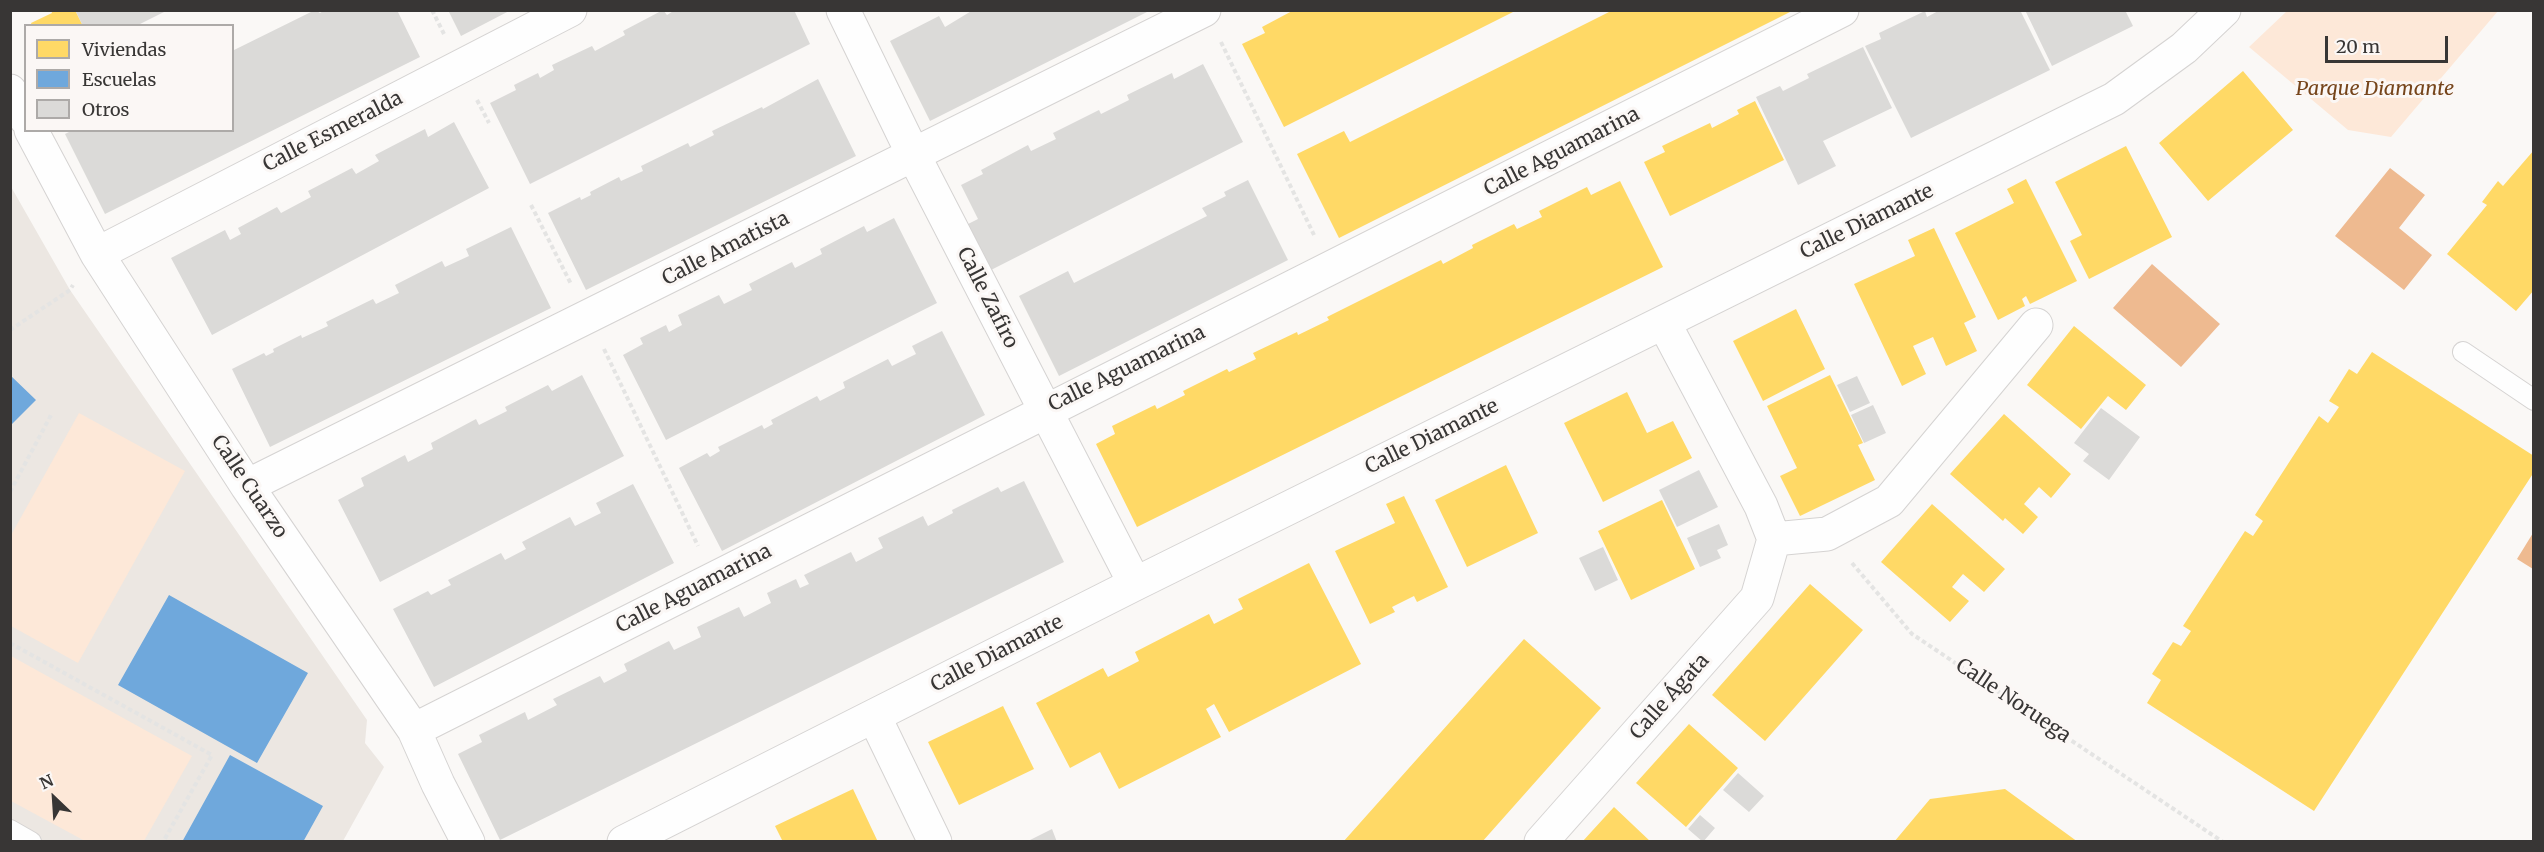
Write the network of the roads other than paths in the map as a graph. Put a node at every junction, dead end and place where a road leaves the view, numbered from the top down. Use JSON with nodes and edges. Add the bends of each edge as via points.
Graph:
{"nodes":[{"id":1,"x":570,"y":10,"type":"edge"},
{"id":2,"x":843,"y":10,"type":"edge"},
{"id":3,"x":1842,"y":10,"type":"edge"},
{"id":4,"x":2224,"y":10,"type":"edge"},
{"id":5,"x":1210,"y":21,"type":"edge"},
{"id":6,"x":10,"y":91,"type":"edge"},
{"id":7,"x":24,"y":116,"type":"edge"},
{"id":8,"x":32,"y":132,"type":"edge"},
{"id":9,"x":913,"y":154,"type":"junction"},
{"id":10,"x":97,"y":254,"type":"junction"},
{"id":11,"x":1664,"y":322,"type":"junction"},
{"id":12,"x":2036,"y":325,"type":"dead end"},
{"id":13,"x":2463,"y":352,"type":"dead end"},
{"id":14,"x":2534,"y":400,"type":"edge"},
{"id":15,"x":1045,"y":410,"type":"junction"},
{"id":16,"x":247,"y":486,"type":"junction"},
{"id":17,"x":1774,"y":539,"type":"junction"},
{"id":18,"x":1135,"y":584,"type":"junction"},
{"id":19,"x":874,"y":716,"type":"junction"},
{"id":20,"x":414,"y":730,"type":"junction"},
{"id":21,"x":10,"y":830,"type":"edge"},
{"id":22,"x":32,"y":842,"type":"edge"},
{"id":23,"x":468,"y":842,"type":"edge"},
{"id":24,"x":624,"y":842,"type":"edge"},
{"id":25,"x":936,"y":842,"type":"edge"},
{"id":26,"x":1542,"y":842,"type":"edge"}],
"edges":[{"from":1,"to":10,"type":"street","name":"Calle Esmeralda"},
{"from":2,"to":9,"type":"street","name":"Calle Zafiro"},
{"from":3,"to":15,"type":"street","name":"Calle Aguamarina"},
{"from":4,"to":11,"type":"street","name":"Calle Diamante","via":[[2184,48],[2114,99]]},
{"from":5,"to":9,"type":"street","name":"Calle Amatista"},
{"from":6,"to":7,"type":"street"},
{"from":8,"to":10,"type":"street","name":"Calle Cuarzo"},
{"from":9,"to":15,"type":"street","name":"Calle Zafiro"},
{"from":9,"to":16,"type":"street","name":"Calle Amatista"},
{"from":10,"to":16,"type":"street","name":"Calle Cuarzo"},
{"from":11,"to":17,"type":"street","via":[[1761,506]]},
{"from":11,"to":18,"type":"street","name":"Calle Diamante"},
{"from":12,"to":17,"type":"street","via":[[1889,501],[1827,534]]},
{"from":13,"to":14,"type":"lane"},
{"from":15,"to":18,"type":"street","name":"Calle Zafiro"},
{"from":15,"to":20,"type":"street","name":"Calle Aguamarina"},
{"from":16,"to":20,"type":"street","name":"Calle Cuarzo"},
{"from":17,"to":26,"type":"street","name":"Calle Ágata","via":[[1757,598]]},
{"from":18,"to":19,"type":"street","name":"Calle Diamante"},
{"from":19,"to":24,"type":"street","name":"Calle Diamante"},
{"from":19,"to":25,"type":"street"},
{"from":20,"to":23,"type":"street","name":"Calle Cuarzo"},
{"from":21,"to":22,"type":"lane"}]}
